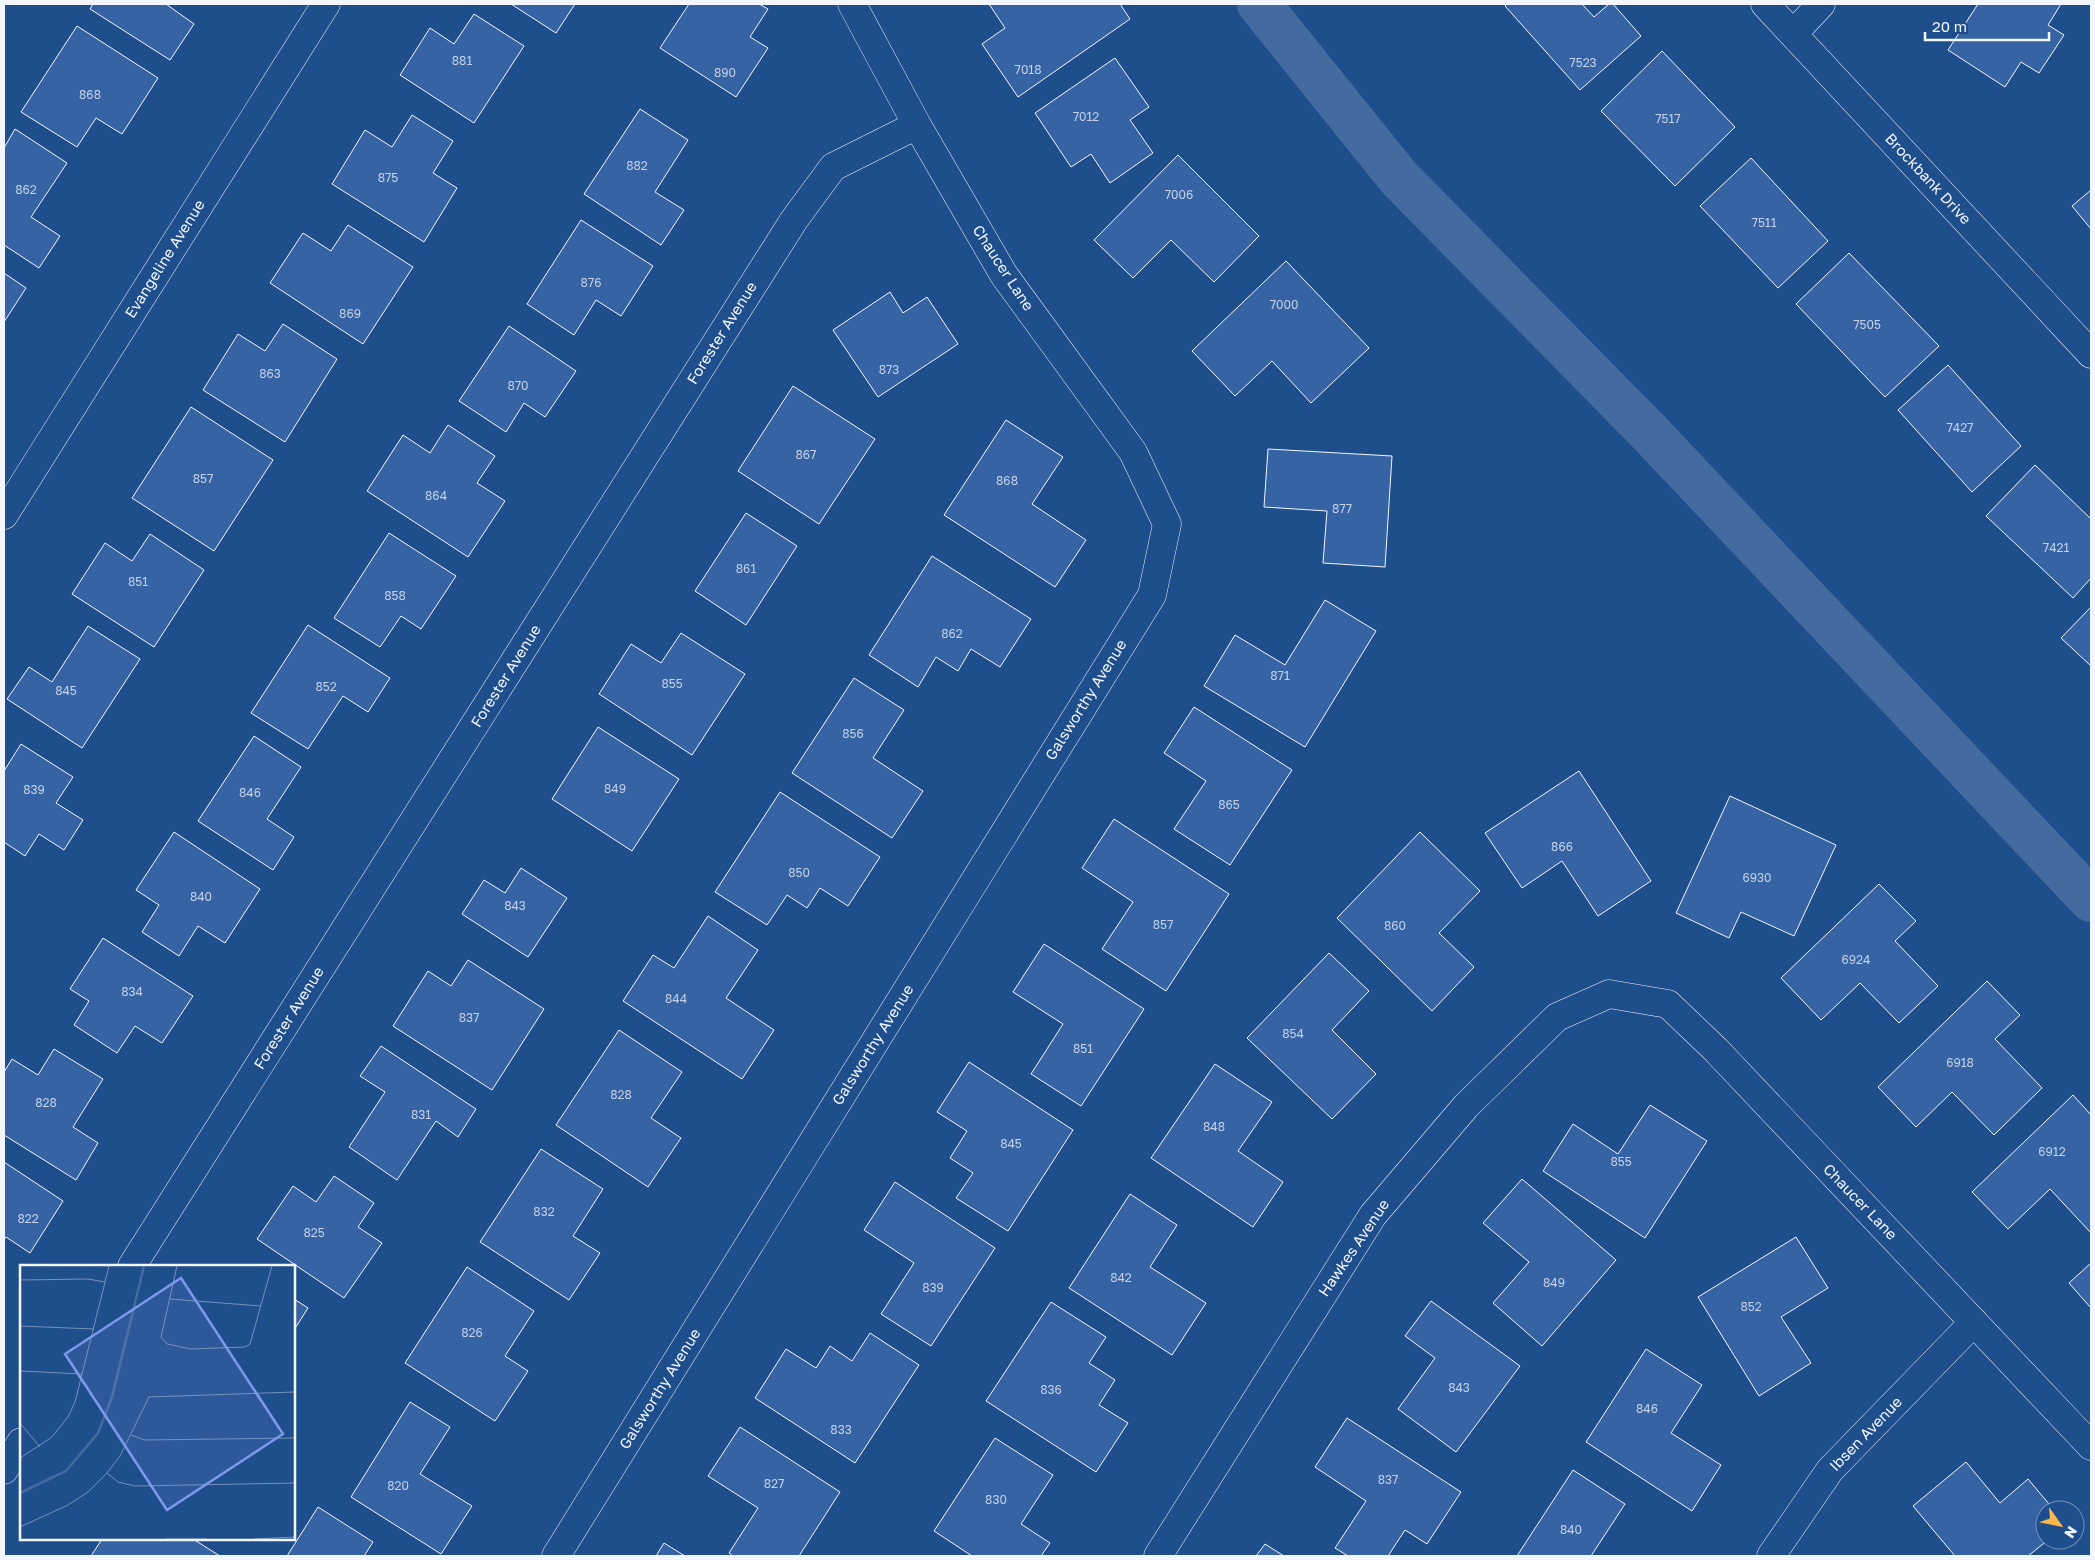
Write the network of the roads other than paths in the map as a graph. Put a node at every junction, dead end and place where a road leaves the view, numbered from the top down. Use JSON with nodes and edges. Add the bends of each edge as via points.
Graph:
{"nodes":[{"id":1,"x":326,"y":4,"type":"edge"},
{"id":2,"x":852,"y":4,"type":"edge"},
{"id":3,"x":1766,"y":4,"type":"edge"},
{"id":4,"x":1821,"y":4,"type":"edge"},
{"id":5,"x":1793,"y":34,"type":"junction"},
{"id":6,"x":917,"y":125,"type":"junction"},
{"id":7,"x":2091,"y":354,"type":"edge"},
{"id":8,"x":4,"y":515,"type":"edge"},
{"id":9,"x":1167,"y":524,"type":"joint"},
{"id":10,"x":1609,"y":994,"type":"joint"},
{"id":11,"x":133,"y":1265,"type":"edge"},
{"id":12,"x":1974,"y":1322,"type":"junction"},
{"id":13,"x":20,"y":1444,"type":"edge"},
{"id":14,"x":2091,"y":1446,"type":"edge"},
{"id":15,"x":4,"y":1470,"type":"edge"},
{"id":16,"x":556,"y":1556,"type":"edge"},
{"id":17,"x":1158,"y":1556,"type":"edge"},
{"id":18,"x":1771,"y":1556,"type":"edge"}],
"edges":[{"from":1,"to":8,"type":"street","name":"Evangeline Avenue"},
{"from":2,"to":6,"type":"street","name":"Chaucer Lane"},
{"from":3,"to":5,"type":"street","name":"Brockbank Drive"},
{"from":4,"to":5,"type":"street"},
{"from":5,"to":7,"type":"street","name":"Brockbank Drive"},
{"from":6,"to":9,"type":"street","name":"Chaucer Lane","via":[[1004,276],[1133,452]]},
{"from":6,"to":11,"type":"street","name":"Forester Avenue","via":[[833,167],[794,220]]},
{"from":9,"to":16,"type":"street","name":"Galsworthy Avenue","via":[[1152,594]]},
{"from":10,"to":12,"type":"street","name":"Chaucer Lane","via":[[1668,1004],[1716,1050]]},
{"from":10,"to":17,"type":"street","name":"Hawkes Avenue","via":[[1557,1016],[1466,1106],[1373,1215]]},
{"from":12,"to":14,"type":"street","name":"Chaucer Lane"},
{"from":12,"to":18,"type":"street","name":"Ibsen Avenue","via":[[1830,1470]]},
{"from":13,"to":15,"type":"street"}]}
